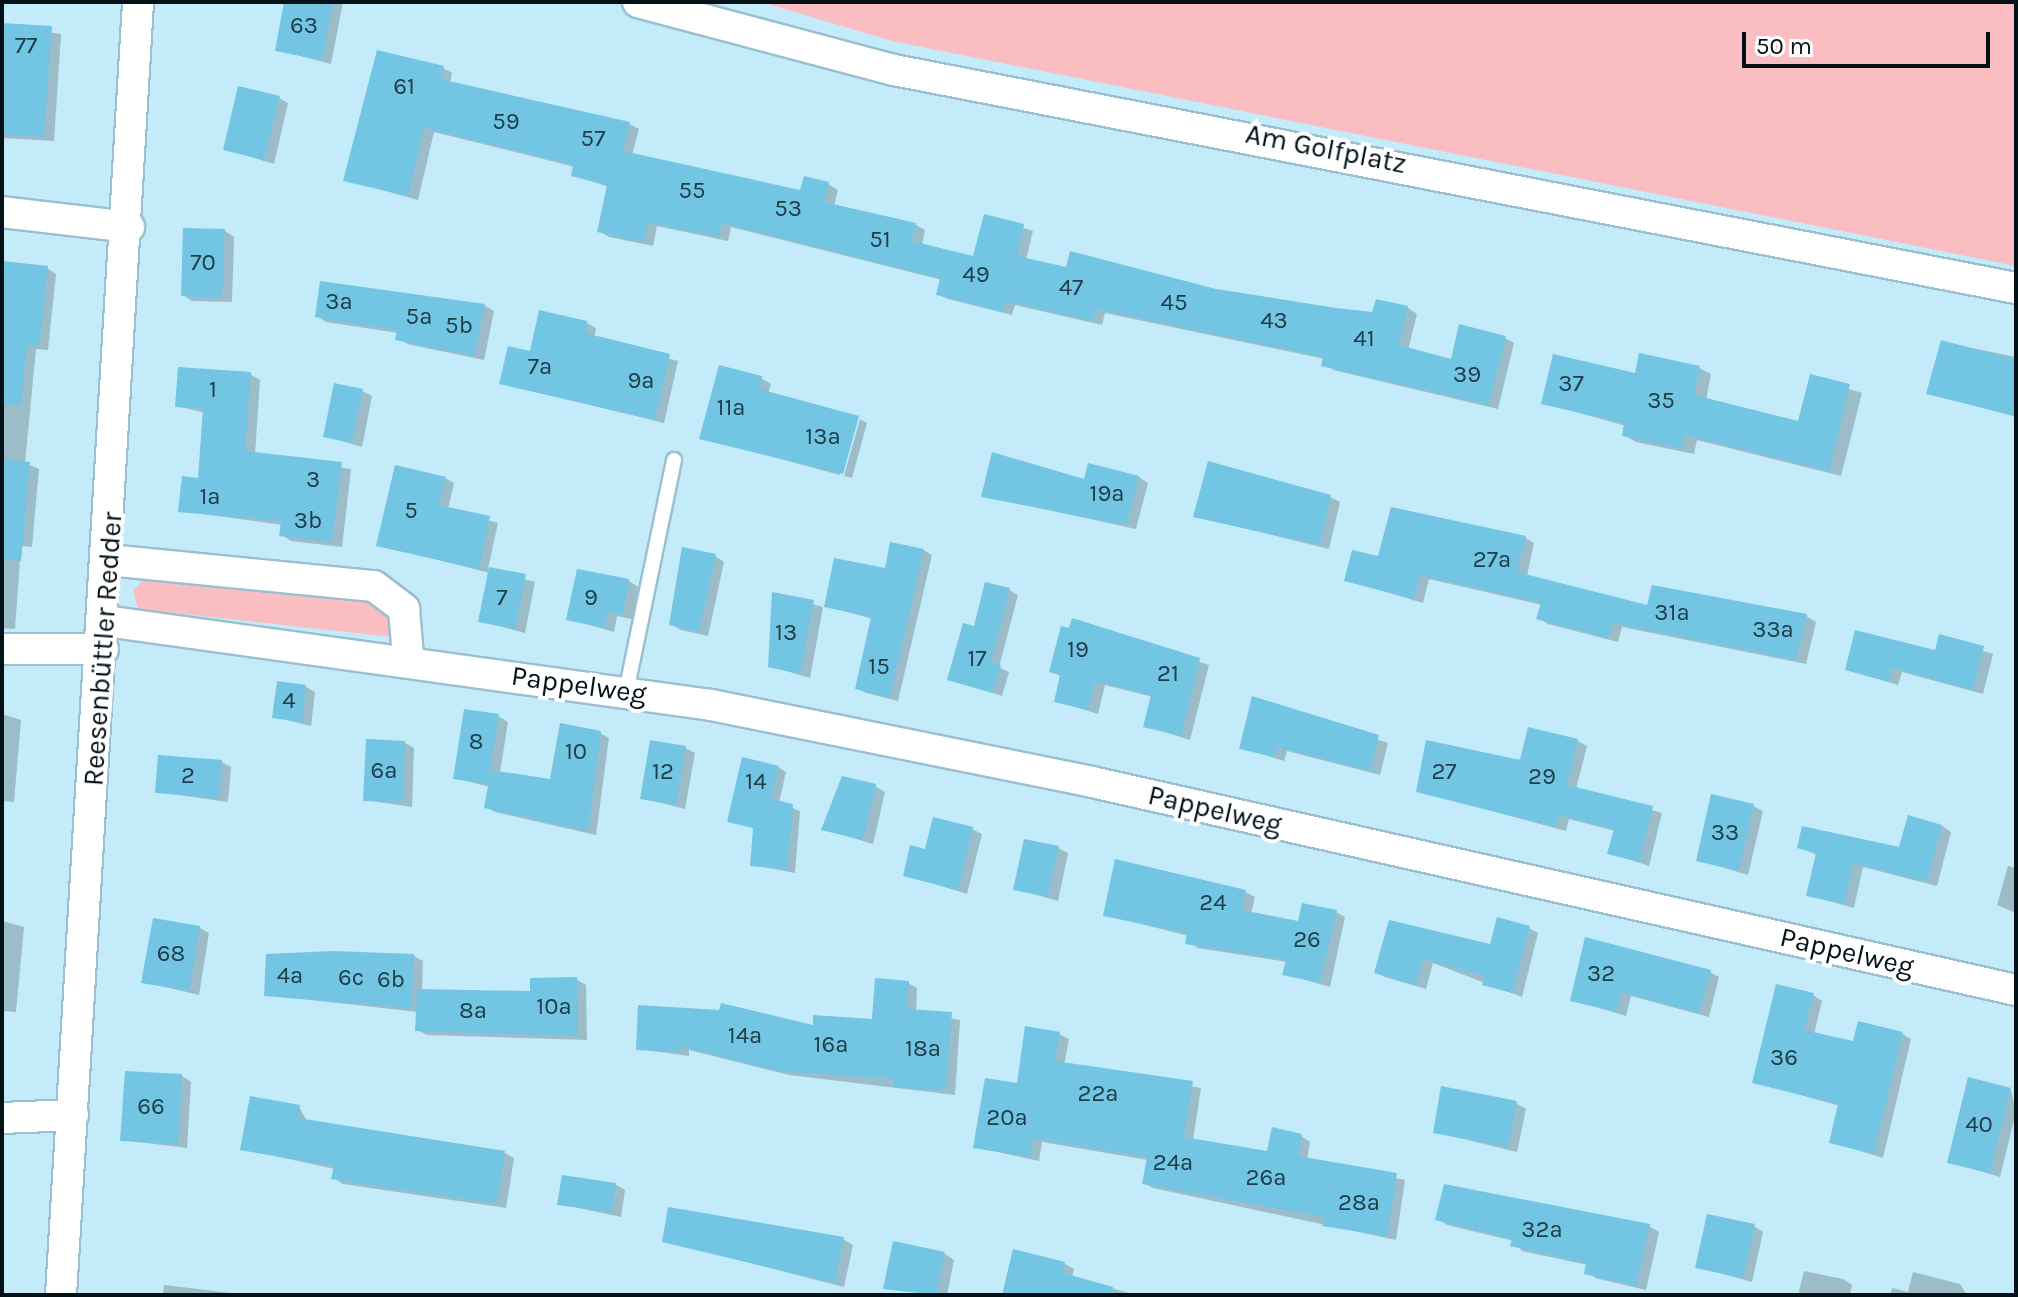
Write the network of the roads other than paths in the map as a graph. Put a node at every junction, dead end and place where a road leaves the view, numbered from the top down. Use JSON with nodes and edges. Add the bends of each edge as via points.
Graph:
{"nodes":[{"id":1,"x":138,"y":2,"type":"edge"},
{"id":2,"x":638,"y":2,"type":"edge"},
{"id":3,"x":2,"y":212,"type":"edge"},
{"id":4,"x":129,"y":227,"type":"junction"},
{"id":5,"x":2016,"y":288,"type":"edge"},
{"id":6,"x":674,"y":460,"type":"dead end"},
{"id":7,"x":108,"y":560,"type":"junction"},
{"id":8,"x":104,"y":635,"type":"junction"},
{"id":9,"x":2,"y":649,"type":"edge"},
{"id":10,"x":408,"y":657,"type":"junction"},
{"id":11,"x":626,"y":692,"type":"junction"},
{"id":12,"x":2016,"y":990,"type":"edge"},
{"id":13,"x":73,"y":1115,"type":"junction"},
{"id":14,"x":2,"y":1118,"type":"edge"},
{"id":15,"x":61,"y":1295,"type":"edge"}],
"edges":[{"from":1,"to":4,"type":"street","name":"Reesenbüttler Redder"},
{"from":2,"to":5,"type":"street","name":"Am Golfplatz","via":[[894,70]]},
{"from":3,"to":4,"type":"street"},
{"from":4,"to":7,"type":"street","name":"Reesenbüttler Redder"},
{"from":6,"to":11,"type":"lane"},
{"from":7,"to":8,"type":"street","name":"Reesenbüttler Redder"},
{"from":7,"to":10,"type":"street","via":[[374,586],[404,609]]},
{"from":8,"to":9,"type":"street","name":"Pappelweg"},
{"from":8,"to":10,"type":"street","name":"Pappelweg"},
{"from":8,"to":13,"type":"street","name":"Reesenbüttler Redder"},
{"from":10,"to":11,"type":"street","name":"Pappelweg"},
{"from":11,"to":12,"type":"street","name":"Pappelweg","via":[[1092,782]]},
{"from":13,"to":14,"type":"street"},
{"from":13,"to":15,"type":"street","name":"Reesenbüttler Redder"}]}
